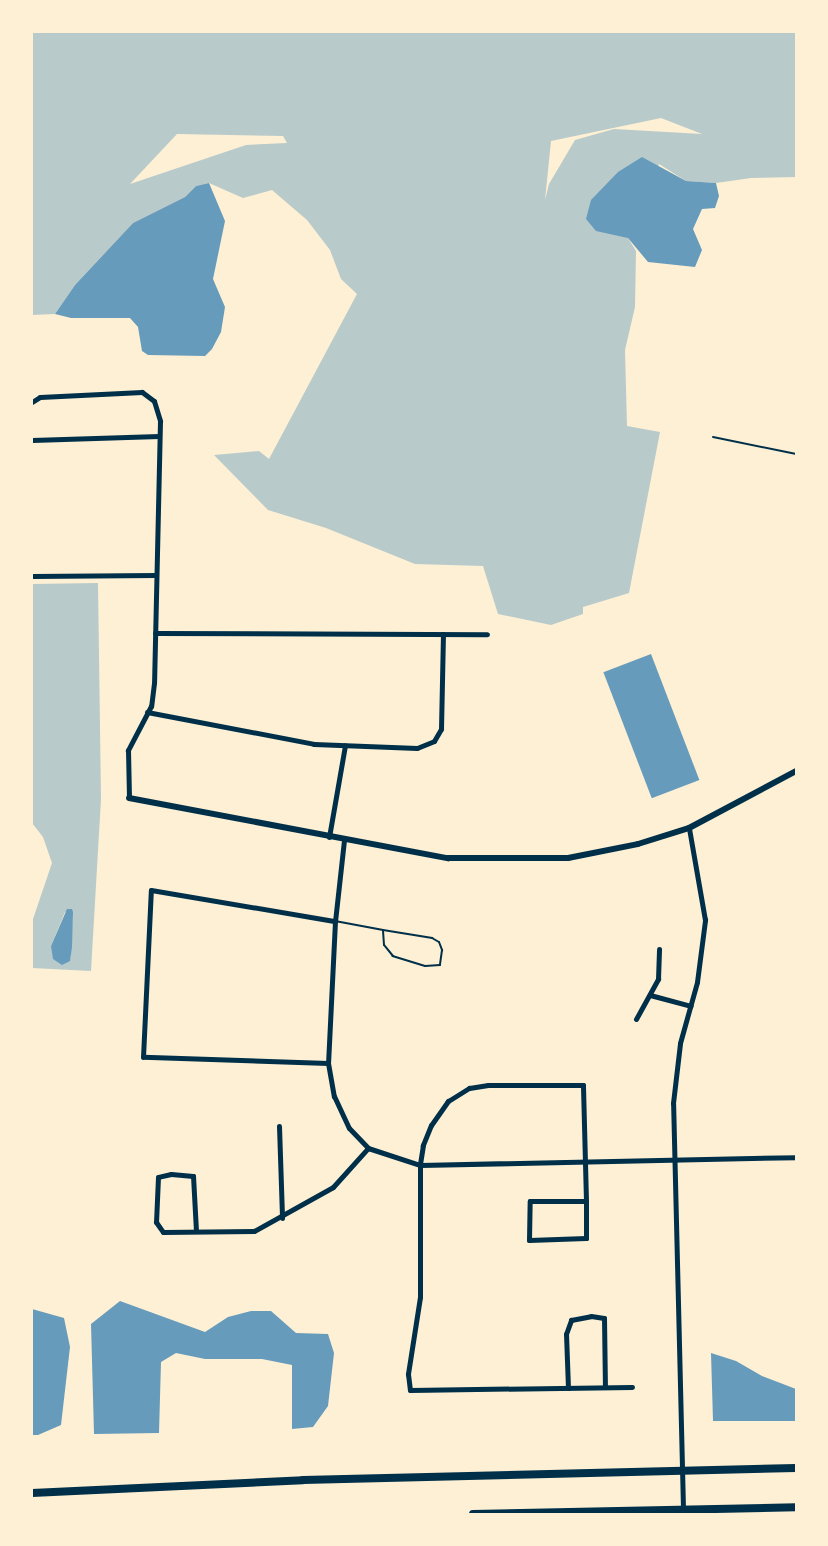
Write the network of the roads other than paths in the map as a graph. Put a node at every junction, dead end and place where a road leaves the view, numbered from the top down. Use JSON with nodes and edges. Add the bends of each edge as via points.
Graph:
{"nodes":[{"id":1,"x":32,"y":402,"type":"edge"},
{"id":2,"x":159,"y":436,"type":"junction"},
{"id":3,"x":713,"y":437,"type":"dead end"},
{"id":4,"x":32,"y":440,"type":"edge"},
{"id":5,"x":796,"y":454,"type":"edge"},
{"id":6,"x":156,"y":574,"type":"junction"},
{"id":7,"x":32,"y":576,"type":"edge"},
{"id":8,"x":155,"y":633,"type":"junction"},
{"id":9,"x":443,"y":634,"type":"junction"},
{"id":10,"x":487,"y":634,"type":"dead end"},
{"id":11,"x":147,"y":712,"type":"junction"},
{"id":12,"x":345,"y":745,"type":"junction"},
{"id":13,"x":796,"y":771,"type":"edge"},
{"id":14,"x":129,"y":798,"type":"joint"},
{"id":15,"x":689,"y":828,"type":"junction"},
{"id":16,"x":329,"y":837,"type":"junction"},
{"id":17,"x":344,"y":840,"type":"junction"},
{"id":18,"x":335,"y":921,"type":"junction"},
{"id":19,"x":383,"y":930,"type":"junction"},
{"id":20,"x":659,"y":949,"type":"dead end"},
{"id":21,"x":650,"y":995,"type":"junction"},
{"id":22,"x":691,"y":1006,"type":"junction"},
{"id":23,"x":636,"y":1019,"type":"dead end"},
{"id":24,"x":328,"y":1063,"type":"junction"},
{"id":25,"x":279,"y":1126,"type":"dead end"},
{"id":26,"x":368,"y":1148,"type":"junction"},
{"id":27,"x":796,"y":1157,"type":"edge"},
{"id":28,"x":673,"y":1159,"type":"junction"},
{"id":29,"x":584,"y":1160,"type":"junction"},
{"id":30,"x":420,"y":1164,"type":"junction"},
{"id":31,"x":586,"y":1201,"type":"junction"},
{"id":32,"x":282,"y":1218,"type":"junction"},
{"id":33,"x":196,"y":1231,"type":"junction"},
{"id":34,"x":605,"y":1387,"type":"junction"},
{"id":35,"x":632,"y":1387,"type":"dead end"},
{"id":36,"x":568,"y":1388,"type":"junction"},
{"id":37,"x":796,"y":1468,"type":"edge"},
{"id":38,"x":682,"y":1470,"type":"junction"},
{"id":39,"x":32,"y":1493,"type":"edge"},
{"id":40,"x":683,"y":1508,"type":"junction"},
{"id":41,"x":796,"y":1508,"type":"edge"},
{"id":42,"x":473,"y":1515,"type":"edge"}],
"edges":[{"from":1,"to":2,"type":"street","via":[[40,397],[142,392],[154,401],[160,421]]},
{"from":2,"to":4,"type":"street"},
{"from":2,"to":6,"type":"street"},
{"from":3,"to":5,"type":"lane"},
{"from":6,"to":7,"type":"street"},
{"from":6,"to":8,"type":"street"},
{"from":8,"to":9,"type":"street"},
{"from":8,"to":11,"type":"street","via":[[154,683]]},
{"from":9,"to":10,"type":"street"},
{"from":9,"to":12,"type":"street","via":[[441,729],[434,741],[417,748]]},
{"from":11,"to":12,"type":"street","via":[[314,744]]},
{"from":11,"to":14,"type":"street","via":[[128,750]]},
{"from":12,"to":16,"type":"street"},
{"from":13,"to":15,"type":"street"},
{"from":14,"to":16,"type":"street"},
{"from":15,"to":17,"type":"street","via":[[638,844],[568,858],[448,858]]},
{"from":15,"to":22,"type":"street","via":[[705,920]]},
{"from":16,"to":17,"type":"street"},
{"from":17,"to":18,"type":"street"},
{"from":18,"to":19,"type":"lane"},
{"from":18,"to":24,"type":"street"},
{"from":18,"to":24,"type":"street","via":[[151,890],[143,1057]]},
{"from":19,"to":19,"type":"lane","via":[[439,942],[440,964],[425,966],[393,956],[384,945]]},
{"from":20,"to":21,"type":"street","via":[[660,967]]},
{"from":21,"to":22,"type":"street"},
{"from":21,"to":23,"type":"street"},
{"from":22,"to":28,"type":"street","via":[[680,1043],[673,1103]]},
{"from":24,"to":26,"type":"street","via":[[334,1096],[349,1128]]},
{"from":25,"to":32,"type":"street"},
{"from":26,"to":30,"type":"street"},
{"from":26,"to":32,"type":"street","via":[[333,1187]]},
{"from":27,"to":28,"type":"street"},
{"from":28,"to":29,"type":"street"},
{"from":28,"to":38,"type":"street"},
{"from":29,"to":30,"type":"street"},
{"from":29,"to":30,"type":"street","via":[[583,1084],[488,1085],[469,1088],[448,1101],[431,1125]]},
{"from":29,"to":31,"type":"street"},
{"from":30,"to":36,"type":"street","via":[[420,1297],[408,1374],[410,1390]]},
{"from":31,"to":31,"type":"street","via":[[585,1238],[529,1240],[530,1201]]},
{"from":32,"to":33,"type":"street","via":[[254,1231]]},
{"from":33,"to":33,"type":"street","via":[[163,1232],[156,1222],[158,1178],[171,1174],[193,1176]]},
{"from":34,"to":35,"type":"street"},
{"from":34,"to":36,"type":"street"},
{"from":34,"to":36,"type":"street","via":[[604,1318],[591,1316],[571,1320],[566,1334]]},
{"from":37,"to":38,"type":"main road"},
{"from":38,"to":39,"type":"main road","via":[[303,1480]]},
{"from":38,"to":40,"type":"street"},
{"from":40,"to":41,"type":"main road"},
{"from":40,"to":42,"type":"main road"}]}
